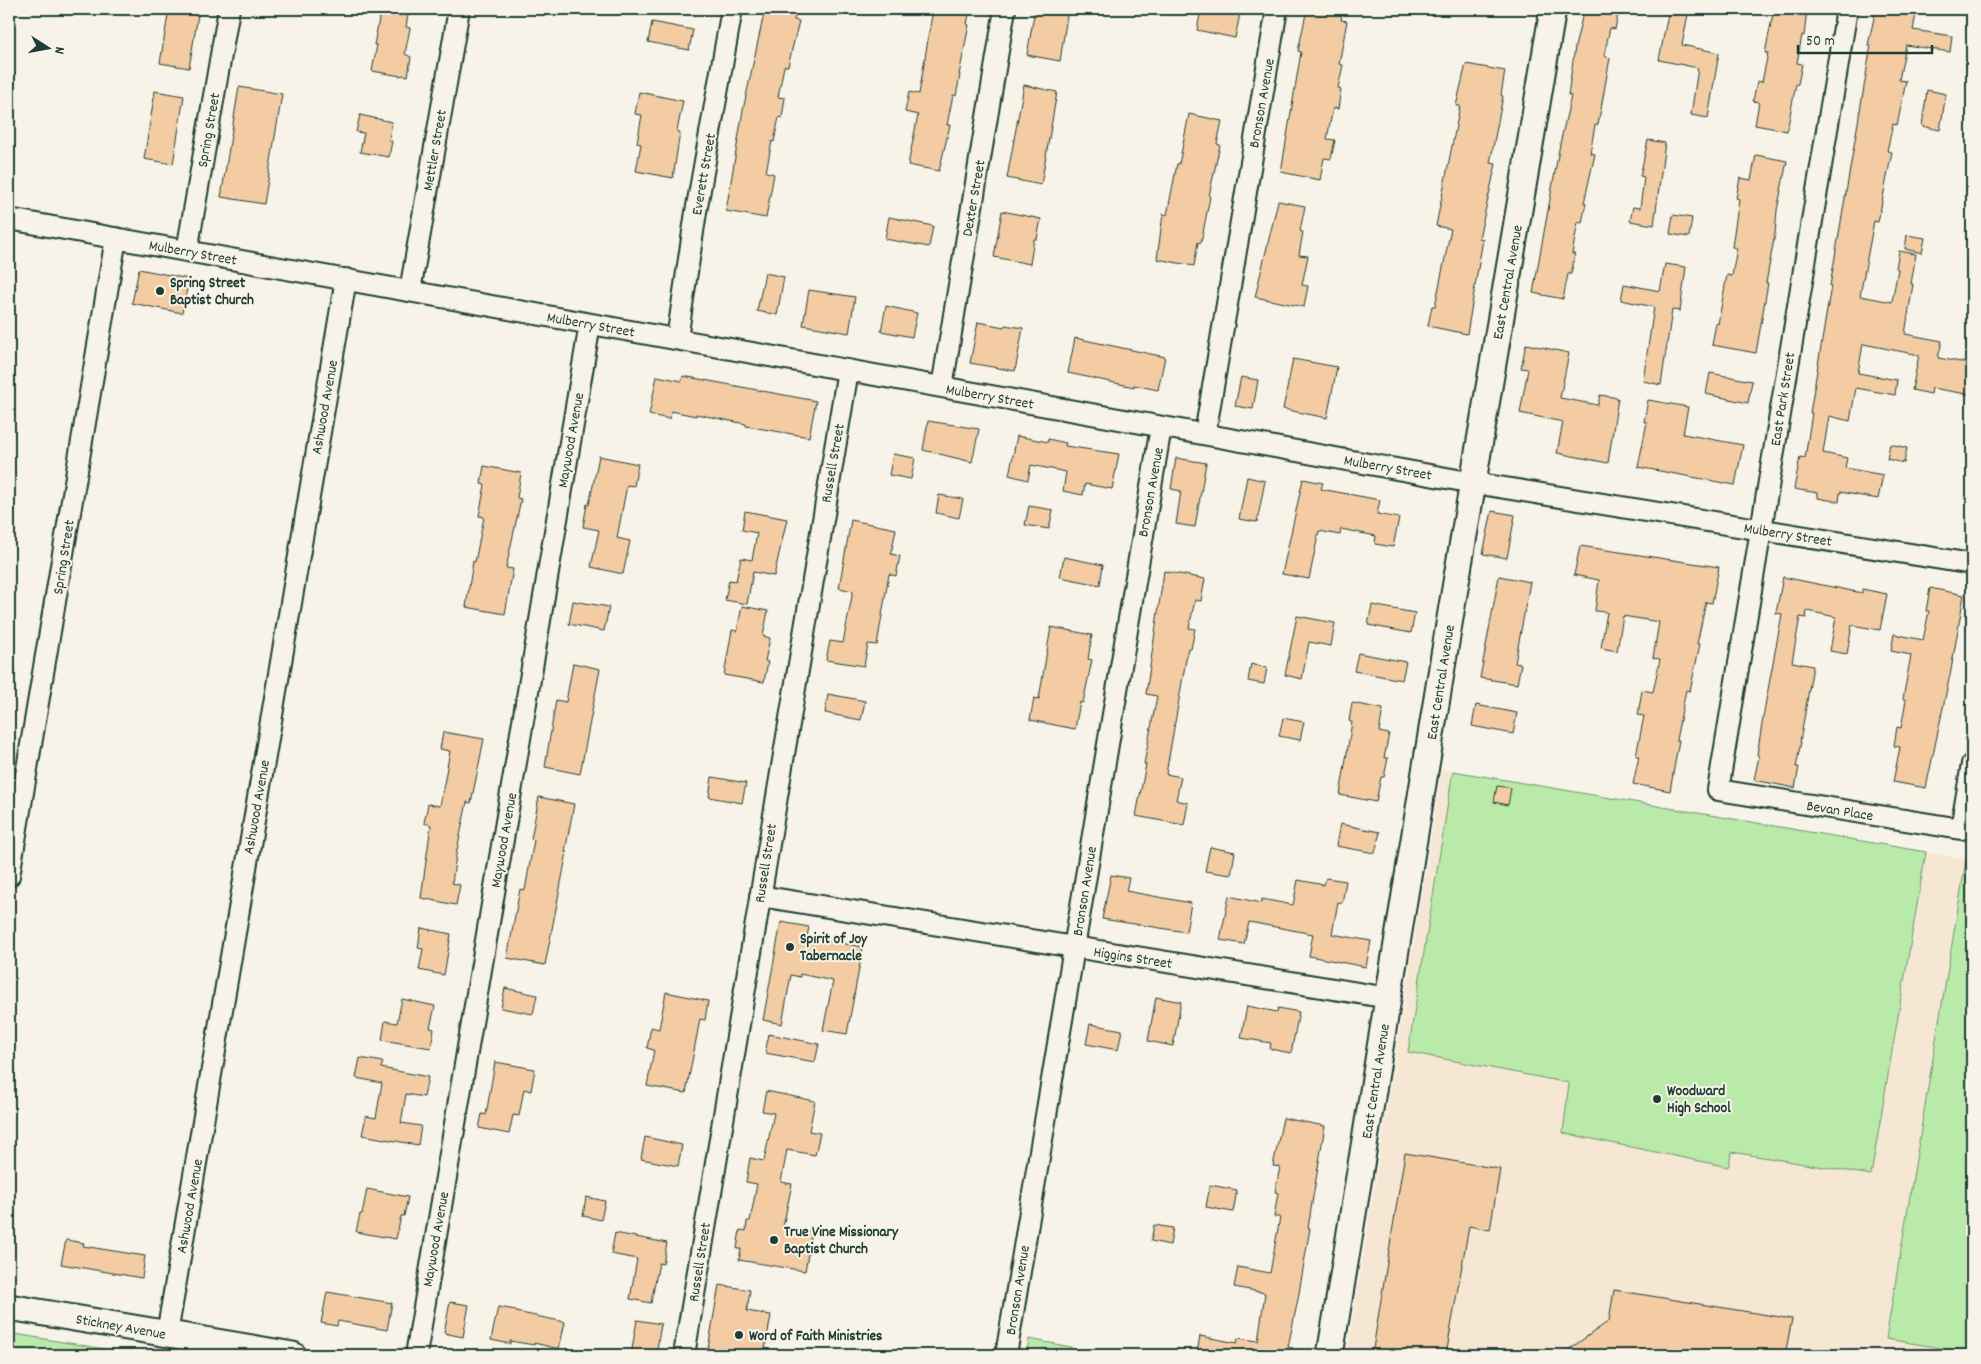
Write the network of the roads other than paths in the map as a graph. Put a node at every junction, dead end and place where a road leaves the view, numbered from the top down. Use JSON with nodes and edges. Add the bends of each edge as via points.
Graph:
{"nodes":[{"id":1,"x":229,"y":9,"type":"edge"},
{"id":2,"x":459,"y":9,"type":"edge"},
{"id":3,"x":732,"y":9,"type":"edge"},
{"id":4,"x":1005,"y":9,"type":"edge"},
{"id":5,"x":1277,"y":9,"type":"edge"},
{"id":6,"x":1553,"y":9,"type":"edge"},
{"id":7,"x":1847,"y":9,"type":"edge"},
{"id":8,"x":9,"y":219,"type":"edge"},
{"id":9,"x":116,"y":238,"type":"junction"},
{"id":10,"x":187,"y":251,"type":"junction"},
{"id":11,"x":346,"y":279,"type":"junction"},
{"id":12,"x":410,"y":291,"type":"junction"},
{"id":13,"x":590,"y":324,"type":"junction"},
{"id":14,"x":677,"y":339,"type":"junction"},
{"id":15,"x":848,"y":370,"type":"junction"},
{"id":16,"x":942,"y":387,"type":"junction"},
{"id":17,"x":1161,"y":427,"type":"junction"},
{"id":18,"x":1205,"y":434,"type":"junction"},
{"id":19,"x":1474,"y":483,"type":"junction"},
{"id":20,"x":1761,"y":530,"type":"junction"},
{"id":21,"x":1972,"y":564,"type":"edge"},
{"id":22,"x":1972,"y":764,"type":"edge"},
{"id":23,"x":1718,"y":790,"type":"joint"},
{"id":24,"x":9,"y":876,"type":"edge"},
{"id":25,"x":760,"y":896,"type":"junction"},
{"id":26,"x":1074,"y":947,"type":"junction"},
{"id":27,"x":1389,"y":998,"type":"junction"},
{"id":28,"x":9,"y":1307,"type":"edge"},
{"id":29,"x":167,"y":1334,"type":"junction"},
{"id":30,"x":232,"y":1350,"type":"edge"},
{"id":31,"x":292,"y":1355,"type":"edge"},
{"id":32,"x":416,"y":1355,"type":"edge"},
{"id":33,"x":684,"y":1355,"type":"edge"},
{"id":34,"x":1006,"y":1355,"type":"edge"},
{"id":35,"x":1330,"y":1355,"type":"edge"}],
"edges":[{"from":1,"to":10,"type":"street","name":"Spring Street"},
{"from":2,"to":12,"type":"street","name":"Mettler Street"},
{"from":3,"to":14,"type":"street","name":"Everett Street"},
{"from":4,"to":16,"type":"street","name":"Dexter Street"},
{"from":5,"to":18,"type":"street","name":"Bronson Avenue"},
{"from":6,"to":19,"type":"street","name":"East Central Avenue"},
{"from":7,"to":20,"type":"street","name":"East Park Street"},
{"from":8,"to":9,"type":"street","name":"Mulberry Street"},
{"from":9,"to":10,"type":"street","name":"Mulberry Street"},
{"from":9,"to":24,"type":"street","name":"Spring Street"},
{"from":10,"to":11,"type":"street","name":"Mulberry Street"},
{"from":11,"to":12,"type":"street","name":"Mulberry Street"},
{"from":11,"to":29,"type":"street","name":"Ashwood Avenue"},
{"from":12,"to":13,"type":"street","name":"Mulberry Street"},
{"from":13,"to":14,"type":"street","name":"Mulberry Street"},
{"from":13,"to":32,"type":"street","name":"Maywood Avenue"},
{"from":14,"to":15,"type":"street","name":"Mulberry Street"},
{"from":15,"to":16,"type":"street","name":"Mulberry Street"},
{"from":15,"to":25,"type":"street","name":"Russell Street"},
{"from":16,"to":17,"type":"street","name":"Mulberry Street"},
{"from":17,"to":18,"type":"street","name":"Mulberry Street"},
{"from":17,"to":26,"type":"street","name":"Bronson Avenue"},
{"from":18,"to":19,"type":"street","name":"Mulberry Street"},
{"from":19,"to":20,"type":"street","name":"Mulberry Street"},
{"from":19,"to":27,"type":"street","name":"East Central Avenue"},
{"from":20,"to":21,"type":"street","name":"Mulberry Street"},
{"from":20,"to":23,"type":"street","name":"East Park Street"},
{"from":22,"to":23,"type":"street","name":"Bevan Place","via":[[1962,829]]},
{"from":25,"to":26,"type":"street","name":"Higgins Street"},
{"from":25,"to":33,"type":"street","name":"Russell Street"},
{"from":26,"to":27,"type":"street","name":"Higgins Street"},
{"from":26,"to":34,"type":"street","name":"Bronson Avenue"},
{"from":27,"to":35,"type":"street","name":"East Central Avenue"},
{"from":28,"to":29,"type":"street","name":"Stickney Avenue"},
{"from":29,"to":30,"type":"street","name":"Stickney Avenue"},
{"from":30,"to":31,"type":"street","name":"Stickney Avenue"}]}
